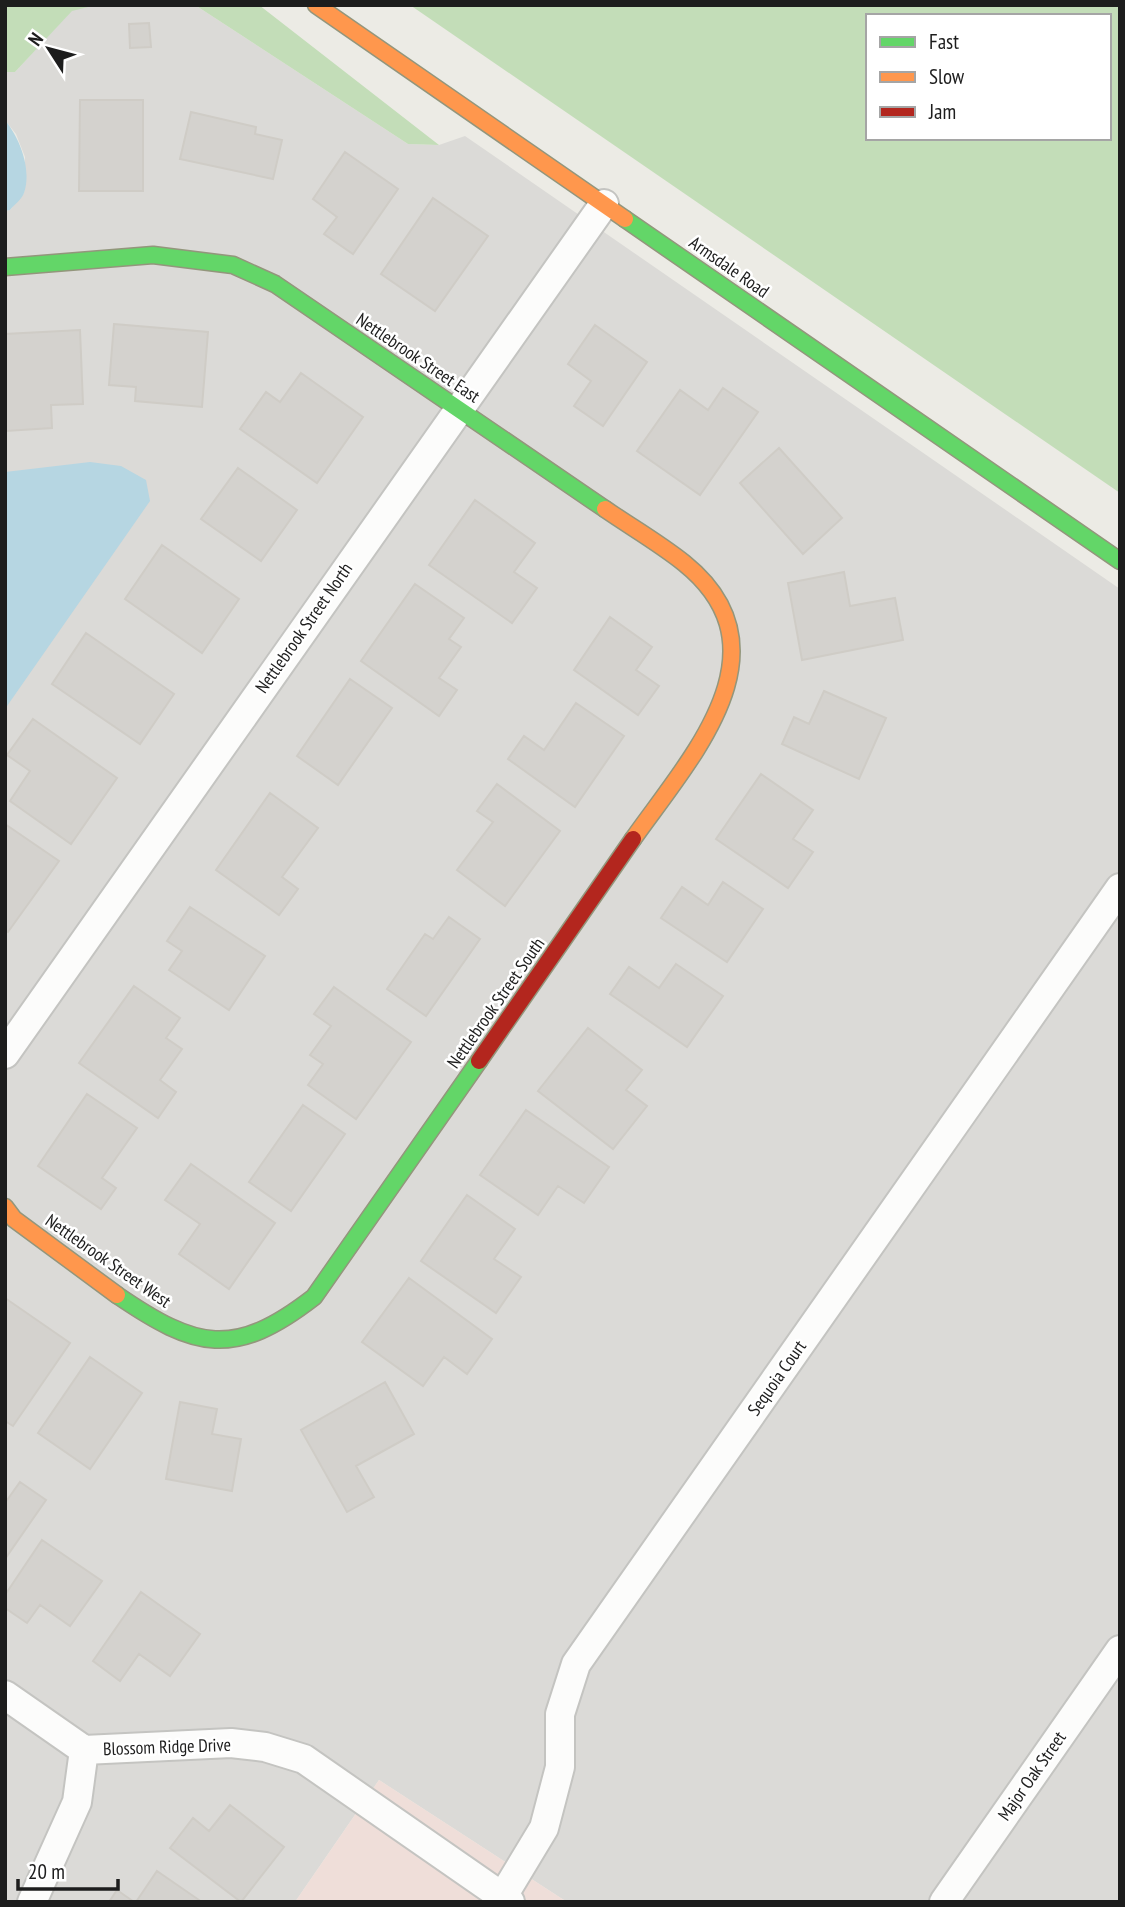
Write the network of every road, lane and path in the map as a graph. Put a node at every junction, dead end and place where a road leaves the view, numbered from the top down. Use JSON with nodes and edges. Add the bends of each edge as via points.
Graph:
{"nodes":[{"id":1,"x":316,"y":5,"type":"edge"},
{"id":2,"x":604,"y":204,"type":"junction"},
{"id":3,"x":5,"y":267,"type":"edge"},
{"id":4,"x":457,"y":409,"type":"junction"},
{"id":5,"x":1120,"y":561,"type":"edge"},
{"id":6,"x":734,"y":647,"type":"joint"},
{"id":7,"x":1120,"y":888,"type":"edge"},
{"id":8,"x":5,"y":1054,"type":"edge"},
{"id":9,"x":5,"y":1207,"type":"edge"},
{"id":10,"x":237,"y":1340,"type":"joint"},
{"id":11,"x":1120,"y":1650,"type":"edge"},
{"id":12,"x":5,"y":1695,"type":"edge"},
{"id":13,"x":84,"y":1750,"type":"junction"},
{"id":14,"x":506,"y":1899,"type":"edge"},
{"id":15,"x":32,"y":1902,"type":"edge"},
{"id":16,"x":944,"y":1902,"type":"edge"}],
"edges":[{"from":1,"to":2,"type":"street","name":"Armsdale Road"},
{"from":2,"to":4,"type":"street","name":"Nettlebrook Street North"},
{"from":2,"to":5,"type":"street","name":"Armsdale Road"},
{"from":3,"to":4,"type":"street","name":"Nettlebrook Street East","via":[[153,255],[233,265],[275,284]]},
{"from":4,"to":6,"type":"street","name":"Nettlebrook Street East","via":[[685,564],[719,603]]},
{"from":4,"to":8,"type":"street","name":"Nettlebrook Street North"},
{"from":6,"to":10,"type":"street","name":"Nettlebrook Street South","via":[[730,685],[714,724],[314,1297],[282,1323]]},
{"from":7,"to":14,"type":"street","name":"Sequoia Court","via":[[576,1664],[560,1714],[560,1767],[544,1828]]},
{"from":9,"to":10,"type":"street","name":"Nettlebrook Street West","via":[[14,1219],[151,1317],[195,1339]]},
{"from":11,"to":16,"type":"street","name":"Major Oak Street"},
{"from":12,"to":13,"type":"street","name":"Blossom Ridge Drive"},
{"from":13,"to":14,"type":"street","name":"Blossom Ridge Drive","via":[[231,1743],[304,1759]]},
{"from":13,"to":15,"type":"street","via":[[77,1802]]}]}
